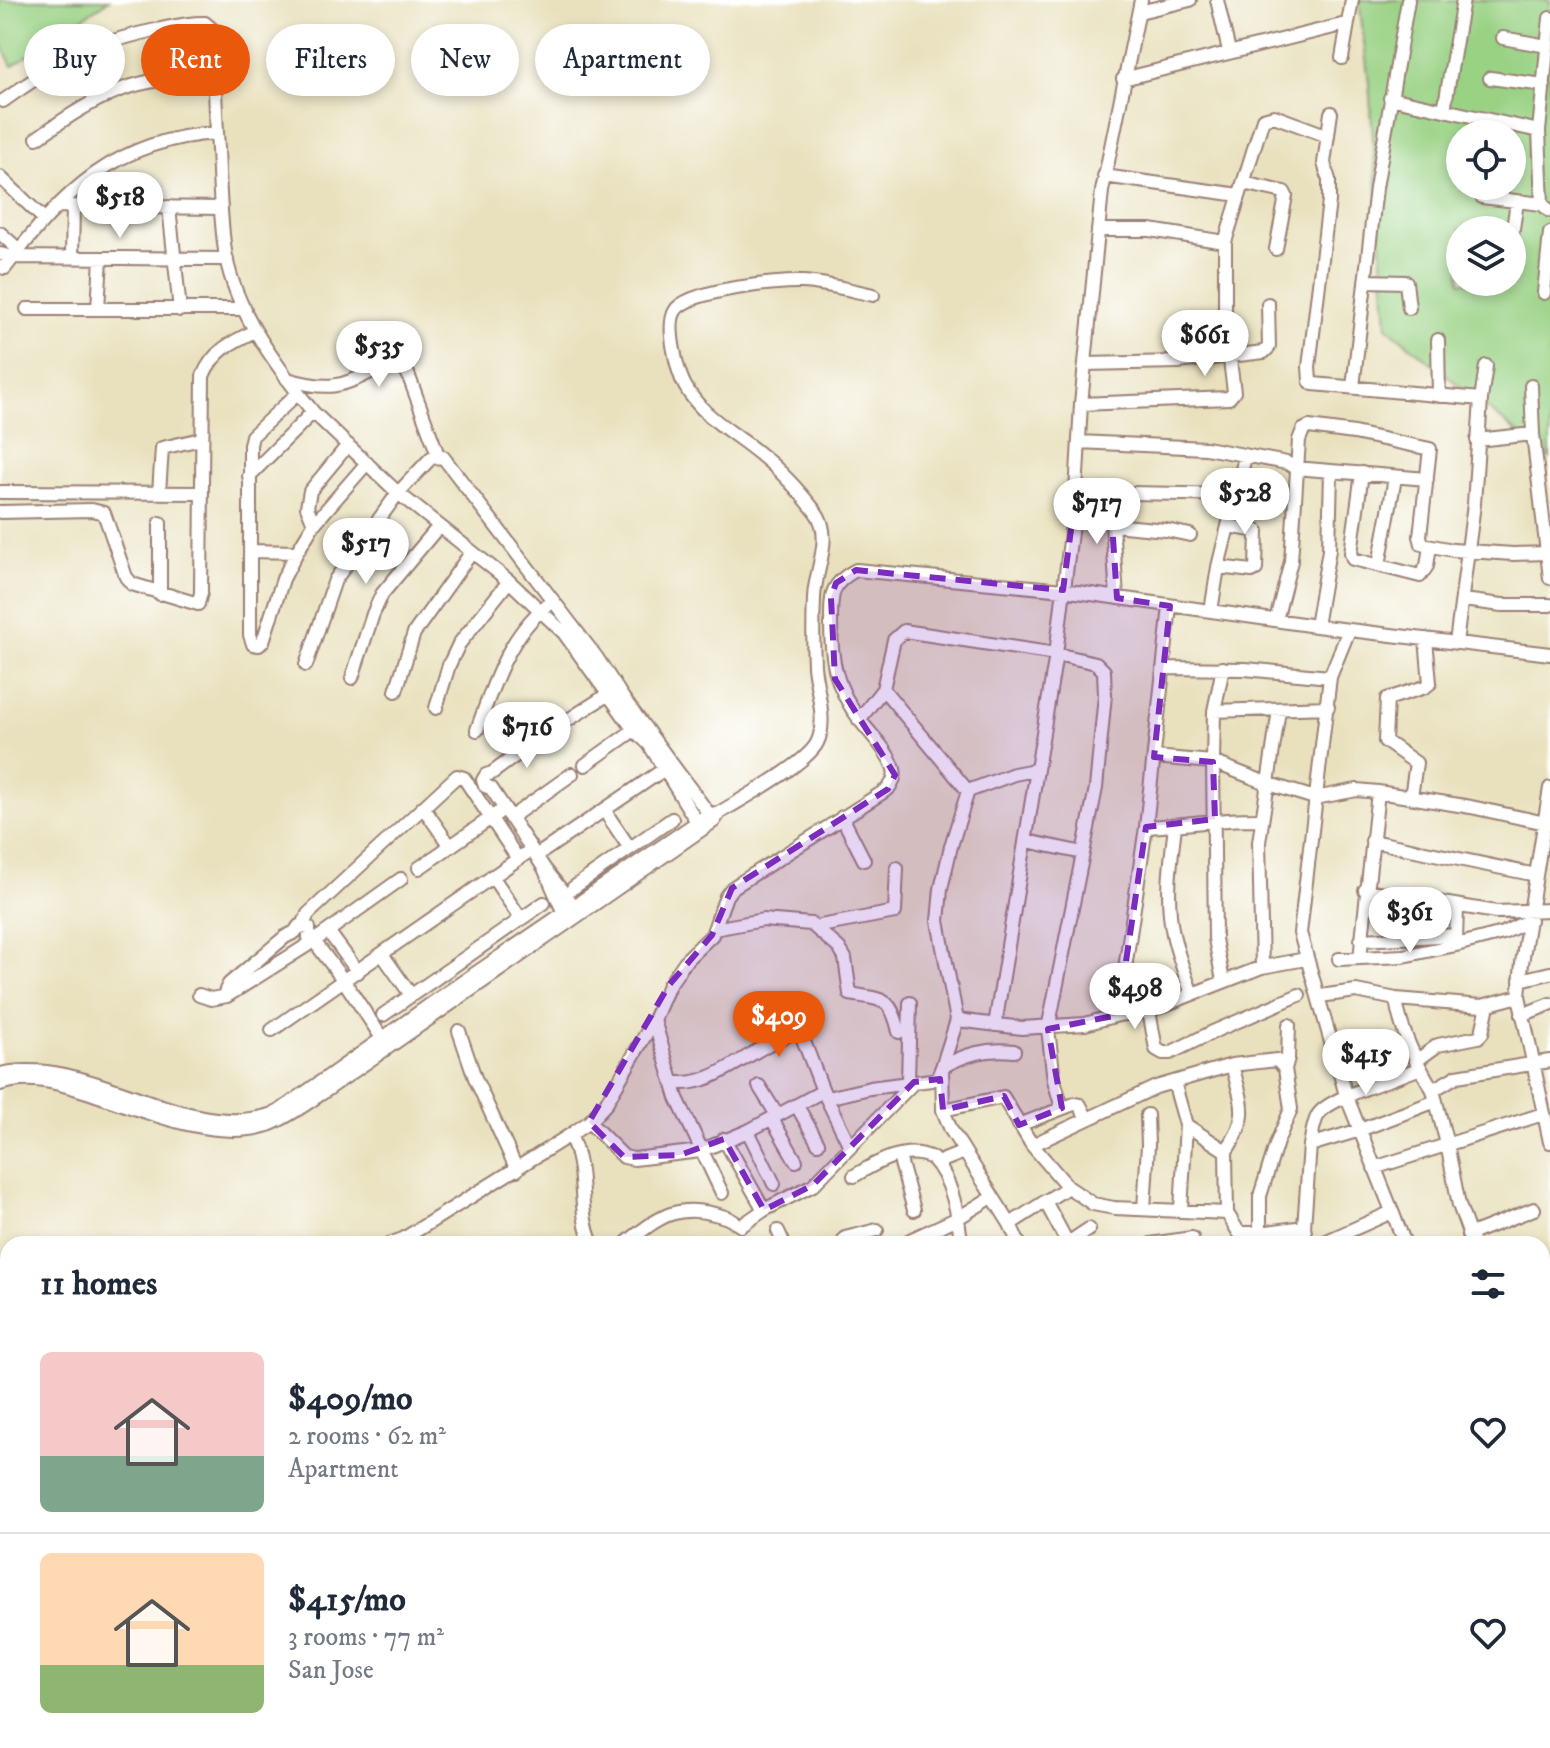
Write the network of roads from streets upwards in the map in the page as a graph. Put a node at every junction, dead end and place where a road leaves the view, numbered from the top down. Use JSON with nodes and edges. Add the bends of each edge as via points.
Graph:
{"nodes":[{"id":1,"x":1190,"y":0,"type":"edge"},
{"id":2,"x":1217,"y":0,"type":"edge"},
{"id":3,"x":1352,"y":0,"type":"edge"},
{"id":4,"x":1408,"y":0,"type":"edge"},
{"id":5,"x":1463,"y":0,"type":"edge"},
{"id":6,"x":1140,"y":6,"type":"edge"},
{"id":7,"x":1550,"y":18,"type":"edge"},
{"id":8,"x":1346,"y":24,"type":"junction"},
{"id":9,"x":141,"y":33,"type":"edge"},
{"id":10,"x":1503,"y":38,"type":"dead end"},
{"id":11,"x":1547,"y":46,"type":"junction"},
{"id":12,"x":1229,"y":51,"type":"junction"},
{"id":13,"x":1342,"y":58,"type":"dead end"},
{"id":14,"x":1490,"y":78,"type":"dead end"},
{"id":15,"x":1123,"y":79,"type":"junction"},
{"id":16,"x":141,"y":82,"type":"edge"},
{"id":17,"x":1544,"y":85,"type":"junction"},
{"id":18,"x":216,"y":96,"type":"edge"},
{"id":19,"x":1390,"y":98,"type":"junction"},
{"id":20,"x":3,"y":101,"type":"dead end"},
{"id":21,"x":1444,"y":110,"type":"junction"},
{"id":22,"x":1331,"y":113,"type":"dead end"},
{"id":23,"x":1539,"y":131,"type":"junction"},
{"id":24,"x":217,"y":133,"type":"junction"},
{"id":25,"x":1328,"y":136,"type":"junction"},
{"id":26,"x":37,"y":138,"type":"dead end"},
{"id":27,"x":1104,"y":176,"type":"junction"},
{"id":28,"x":0,"y":177,"type":"edge"},
{"id":29,"x":1241,"y":189,"type":"junction"},
{"id":30,"x":1503,"y":200,"type":"edge"},
{"id":31,"x":1517,"y":202,"type":"junction"},
{"id":32,"x":57,"y":206,"type":"junction"},
{"id":33,"x":73,"y":206,"type":"junction"},
{"id":34,"x":169,"y":207,"type":"junction"},
{"id":35,"x":1546,"y":207,"type":"edge"},
{"id":36,"x":221,"y":208,"type":"junction"},
{"id":37,"x":1515,"y":216,"type":"edge"},
{"id":38,"x":44,"y":219,"type":"junction"},
{"id":39,"x":1098,"y":230,"type":"junction"},
{"id":40,"x":0,"y":233,"type":"edge"},
{"id":41,"x":1550,"y":233,"type":"edge"},
{"id":42,"x":1225,"y":242,"type":"junction"},
{"id":43,"x":1276,"y":249,"type":"dead end"},
{"id":44,"x":72,"y":257,"type":"junction"},
{"id":45,"x":101,"y":258,"type":"junction"},
{"id":46,"x":176,"y":259,"type":"junction"},
{"id":47,"x":227,"y":259,"type":"junction"},
{"id":48,"x":6,"y":263,"type":"edge"},
{"id":49,"x":1365,"y":281,"type":"junction"},
{"id":50,"x":1544,"y":293,"type":"dead end"},
{"id":51,"x":873,"y":295,"type":"dead end"},
{"id":52,"x":1268,"y":304,"type":"dead end"},
{"id":53,"x":1409,"y":308,"type":"dead end"},
{"id":54,"x":27,"y":309,"type":"dead end"},
{"id":55,"x":98,"y":309,"type":"junction"},
{"id":56,"x":245,"y":309,"type":"junction"},
{"id":57,"x":180,"y":310,"type":"junction"},
{"id":58,"x":255,"y":331,"type":"junction"},
{"id":59,"x":1438,"y":340,"type":"dead end"},
{"id":60,"x":1229,"y":357,"type":"junction"},
{"id":61,"x":1085,"y":364,"type":"junction"},
{"id":62,"x":1486,"y":366,"type":"dead end"},
{"id":63,"x":287,"y":379,"type":"junction"},
{"id":64,"x":1531,"y":386,"type":"dead end"},
{"id":65,"x":1353,"y":387,"type":"junction"},
{"id":66,"x":298,"y":393,"type":"junction"},
{"id":67,"x":1439,"y":396,"type":"junction"},
{"id":68,"x":1481,"y":399,"type":"junction"},
{"id":69,"x":1081,"y":404,"type":"junction"},
{"id":70,"x":313,"y":412,"type":"junction"},
{"id":71,"x":1533,"y":434,"type":"junction"},
{"id":72,"x":201,"y":439,"type":"junction"},
{"id":73,"x":1477,"y":440,"type":"junction"},
{"id":74,"x":1079,"y":442,"type":"junction"},
{"id":75,"x":348,"y":445,"type":"junction"},
{"id":76,"x":438,"y":455,"type":"junction"},
{"id":77,"x":1245,"y":457,"type":"junction"},
{"id":78,"x":367,"y":463,"type":"junction"},
{"id":79,"x":1295,"y":468,"type":"junction"},
{"id":80,"x":1331,"y":472,"type":"junction"},
{"id":81,"x":1362,"y":473,"type":"junction"},
{"id":82,"x":249,"y":476,"type":"junction"},
{"id":83,"x":1395,"y":478,"type":"junction"},
{"id":84,"x":1427,"y":479,"type":"junction"},
{"id":85,"x":0,"y":492,"type":"edge"},
{"id":86,"x":1076,"y":492,"type":"junction"},
{"id":87,"x":159,"y":493,"type":"junction"},
{"id":88,"x":201,"y":493,"type":"junction"},
{"id":89,"x":398,"y":493,"type":"junction"},
{"id":90,"x":1110,"y":493,"type":"junction"},
{"id":91,"x":1237,"y":495,"type":"junction"},
{"id":92,"x":0,"y":512,"type":"edge"},
{"id":93,"x":160,"y":523,"type":"dead end"},
{"id":94,"x":314,"y":524,"type":"junction"},
{"id":95,"x":1113,"y":525,"type":"junction"},
{"id":96,"x":439,"y":526,"type":"junction"},
{"id":97,"x":1229,"y":526,"type":"junction"},
{"id":98,"x":1190,"y":535,"type":"dead end"},
{"id":99,"x":1430,"y":546,"type":"junction"},
{"id":100,"x":1466,"y":549,"type":"junction"},
{"id":101,"x":250,"y":551,"type":"junction"},
{"id":102,"x":297,"y":552,"type":"junction"},
{"id":103,"x":471,"y":553,"type":"junction"},
{"id":104,"x":1548,"y":553,"type":"junction"},
{"id":105,"x":1379,"y":565,"type":"junction"},
{"id":106,"x":1218,"y":567,"type":"junction"},
{"id":107,"x":1550,"y":578,"type":"edge"},
{"id":108,"x":509,"y":581,"type":"junction"},
{"id":109,"x":1063,"y":590,"type":"junction"},
{"id":110,"x":160,"y":594,"type":"junction"},
{"id":111,"x":1117,"y":598,"type":"junction"},
{"id":112,"x":1463,"y":600,"type":"junction"},
{"id":113,"x":552,"y":601,"type":"junction"},
{"id":114,"x":1550,"y":605,"type":"edge"},
{"id":115,"x":1170,"y":606,"type":"junction"},
{"id":116,"x":541,"y":610,"type":"junction"},
{"id":117,"x":1211,"y":611,"type":"junction"},
{"id":118,"x":1276,"y":620,"type":"junction"},
{"id":119,"x":1316,"y":626,"type":"junction"},
{"id":120,"x":1349,"y":630,"type":"junction"},
{"id":121,"x":1426,"y":639,"type":"junction"},
{"id":122,"x":1456,"y":643,"type":"junction"},
{"id":123,"x":1056,"y":654,"type":"junction"},
{"id":124,"x":1550,"y":654,"type":"edge"},
{"id":125,"x":306,"y":665,"type":"dead end"},
{"id":126,"x":1163,"y":668,"type":"junction"},
{"id":127,"x":1223,"y":668,"type":"junction"},
{"id":128,"x":1330,"y":677,"type":"junction"},
{"id":129,"x":352,"y":678,"type":"dead end"},
{"id":130,"x":883,"y":689,"type":"junction"},
{"id":131,"x":396,"y":691,"type":"dead end"},
{"id":132,"x":613,"y":692,"type":"junction"},
{"id":133,"x":1328,"y":707,"type":"junction"},
{"id":134,"x":436,"y":708,"type":"dead end"},
{"id":135,"x":1279,"y":710,"type":"junction"},
{"id":136,"x":1214,"y":711,"type":"junction"},
{"id":137,"x":859,"y":720,"type":"junction"},
{"id":138,"x":557,"y":727,"type":"dead end"},
{"id":139,"x":477,"y":730,"type":"dead end"},
{"id":140,"x":634,"y":730,"type":"junction"},
{"id":141,"x":541,"y":737,"type":"dead end"},
{"id":142,"x":1154,"y":757,"type":"junction"},
{"id":143,"x":1213,"y":762,"type":"junction"},
{"id":144,"x":585,"y":765,"type":"dead end"},
{"id":145,"x":669,"y":766,"type":"junction"},
{"id":146,"x":1035,"y":770,"type":"junction"},
{"id":147,"x":572,"y":774,"type":"dead end"},
{"id":148,"x":1269,"y":784,"type":"junction"},
{"id":149,"x":1550,"y":788,"type":"edge"},
{"id":150,"x":968,"y":791,"type":"junction"},
{"id":151,"x":1378,"y":792,"type":"junction"},
{"id":152,"x":1411,"y":797,"type":"junction"},
{"id":153,"x":1315,"y":798,"type":"junction"},
{"id":154,"x":423,"y":807,"type":"junction"},
{"id":155,"x":604,"y":810,"type":"junction"},
{"id":156,"x":507,"y":813,"type":"junction"},
{"id":157,"x":714,"y":816,"type":"junction"},
{"id":158,"x":491,"y":817,"type":"junction"},
{"id":159,"x":842,"y":817,"type":"junction"},
{"id":160,"x":672,"y":819,"type":"dead end"},
{"id":161,"x":1215,"y":819,"type":"junction"},
{"id":162,"x":1262,"y":819,"type":"junction"},
{"id":163,"x":1548,"y":823,"type":"edge"},
{"id":164,"x":700,"y":826,"type":"junction"},
{"id":165,"x":1175,"y":826,"type":"junction"},
{"id":166,"x":1146,"y":827,"type":"junction"},
{"id":167,"x":1027,"y":841,"type":"junction"},
{"id":168,"x":1372,"y":841,"type":"junction"},
{"id":169,"x":450,"y":846,"type":"junction"},
{"id":170,"x":629,"y":847,"type":"junction"},
{"id":171,"x":534,"y":853,"type":"junction"},
{"id":172,"x":1083,"y":853,"type":"junction"},
{"id":173,"x":518,"y":859,"type":"junction"},
{"id":174,"x":864,"y":860,"type":"dead end"},
{"id":175,"x":419,"y":868,"type":"dead end"},
{"id":176,"x":544,"y":868,"type":"junction"},
{"id":177,"x":897,"y":868,"type":"dead end"},
{"id":178,"x":1536,"y":875,"type":"junction"},
{"id":179,"x":492,"y":876,"type":"junction"},
{"id":180,"x":401,"y":879,"type":"dead end"},
{"id":181,"x":573,"y":888,"type":"dead end"},
{"id":182,"x":1365,"y":890,"type":"junction"},
{"id":183,"x":544,"y":903,"type":"dead end"},
{"id":184,"x":1457,"y":907,"type":"junction"},
{"id":185,"x":577,"y":910,"type":"junction"},
{"id":186,"x":1550,"y":910,"type":"edge"},
{"id":187,"x":1530,"y":915,"type":"junction"},
{"id":188,"x":565,"y":918,"type":"junction"},
{"id":189,"x":521,"y":919,"type":"junction"},
{"id":190,"x":815,"y":927,"type":"junction"},
{"id":191,"x":299,"y":929,"type":"junction"},
{"id":192,"x":714,"y":929,"type":"junction"},
{"id":193,"x":328,"y":931,"type":"junction"},
{"id":194,"x":311,"y":940,"type":"junction"},
{"id":195,"x":1361,"y":940,"type":"junction"},
{"id":196,"x":1456,"y":940,"type":"junction"},
{"id":197,"x":382,"y":954,"type":"junction"},
{"id":198,"x":1360,"y":958,"type":"junction"},
{"id":199,"x":1306,"y":959,"type":"junction"},
{"id":200,"x":1339,"y":959,"type":"dead end"},
{"id":201,"x":1262,"y":967,"type":"junction"},
{"id":202,"x":358,"y":972,"type":"junction"},
{"id":203,"x":1550,"y":973,"type":"edge"},
{"id":204,"x":1520,"y":980,"type":"junction"},
{"id":205,"x":344,"y":981,"type":"junction"},
{"id":206,"x":1223,"y":981,"type":"junction"},
{"id":207,"x":1192,"y":994,"type":"junction"},
{"id":208,"x":199,"y":995,"type":"dead end"},
{"id":209,"x":411,"y":995,"type":"junction"},
{"id":210,"x":1299,"y":995,"type":"dead end"},
{"id":211,"x":227,"y":996,"type":"junction"},
{"id":212,"x":1320,"y":996,"type":"junction"},
{"id":213,"x":1519,"y":996,"type":"junction"},
{"id":214,"x":1396,"y":999,"type":"junction"},
{"id":215,"x":910,"y":1003,"type":"dead end"},
{"id":216,"x":1550,"y":1004,"type":"edge"},
{"id":217,"x":1488,"y":1005,"type":"junction"},
{"id":218,"x":1149,"y":1011,"type":"junction"},
{"id":219,"x":383,"y":1015,"type":"dead end"},
{"id":220,"x":1118,"y":1015,"type":"junction"},
{"id":221,"x":1522,"y":1015,"type":"junction"},
{"id":222,"x":654,"y":1020,"type":"junction"},
{"id":223,"x":957,"y":1020,"type":"junction"},
{"id":224,"x":995,"y":1025,"type":"junction"},
{"id":225,"x":1289,"y":1025,"type":"dead end"},
{"id":226,"x":1048,"y":1029,"type":"junction"},
{"id":227,"x":272,"y":1030,"type":"dead end"},
{"id":228,"x":459,"y":1031,"type":"dead end"},
{"id":229,"x":899,"y":1032,"type":"dead end"},
{"id":230,"x":384,"y":1042,"type":"junction"},
{"id":231,"x":1014,"y":1051,"type":"dead end"},
{"id":232,"x":1550,"y":1061,"type":"edge"},
{"id":233,"x":1534,"y":1062,"type":"junction"},
{"id":234,"x":1418,"y":1064,"type":"junction"},
{"id":235,"x":1232,"y":1065,"type":"junction"},
{"id":236,"x":942,"y":1067,"type":"junction"},
{"id":237,"x":1285,"y":1069,"type":"junction"},
{"id":238,"x":0,"y":1074,"type":"edge"},
{"id":239,"x":672,"y":1082,"type":"junction"},
{"id":240,"x":911,"y":1082,"type":"junction"},
{"id":241,"x":1174,"y":1082,"type":"junction"},
{"id":242,"x":0,"y":1084,"type":"edge"},
{"id":243,"x":759,"y":1086,"type":"dead end"},
{"id":244,"x":825,"y":1095,"type":"junction"},
{"id":245,"x":1346,"y":1095,"type":"junction"},
{"id":246,"x":1434,"y":1095,"type":"junction"},
{"id":247,"x":797,"y":1106,"type":"junction"},
{"id":248,"x":1062,"y":1108,"type":"junction"},
{"id":249,"x":943,"y":1110,"type":"junction"},
{"id":250,"x":1147,"y":1115,"type":"dead end"},
{"id":251,"x":774,"y":1117,"type":"junction"},
{"id":252,"x":1087,"y":1119,"type":"junction"},
{"id":253,"x":1546,"y":1121,"type":"edge"},
{"id":254,"x":589,"y":1122,"type":"junction"},
{"id":255,"x":1019,"y":1125,"type":"junction"},
{"id":256,"x":1186,"y":1125,"type":"junction"},
{"id":257,"x":1360,"y":1130,"type":"junction"},
{"id":258,"x":748,"y":1131,"type":"junction"},
{"id":259,"x":570,"y":1135,"type":"junction"},
{"id":260,"x":724,"y":1139,"type":"junction"},
{"id":261,"x":1550,"y":1142,"type":"edge"},
{"id":262,"x":818,"y":1143,"type":"dead end"},
{"id":263,"x":1314,"y":1144,"type":"junction"},
{"id":264,"x":1447,"y":1144,"type":"junction"},
{"id":265,"x":1032,"y":1145,"type":"junction"},
{"id":266,"x":850,"y":1146,"type":"junction"},
{"id":267,"x":700,"y":1151,"type":"junction"},
{"id":268,"x":1226,"y":1151,"type":"junction"},
{"id":269,"x":964,"y":1152,"type":"junction"},
{"id":270,"x":899,"y":1156,"type":"junction"},
{"id":271,"x":796,"y":1161,"type":"dead end"},
{"id":272,"x":937,"y":1163,"type":"junction"},
{"id":273,"x":1374,"y":1168,"type":"junction"},
{"id":274,"x":517,"y":1170,"type":"junction"},
{"id":275,"x":854,"y":1176,"type":"dead end"},
{"id":276,"x":774,"y":1184,"type":"dead end"},
{"id":277,"x":1068,"y":1187,"type":"junction"},
{"id":278,"x":722,"y":1193,"type":"dead end"},
{"id":279,"x":992,"y":1197,"type":"junction"},
{"id":280,"x":1045,"y":1201,"type":"junction"},
{"id":281,"x":1144,"y":1209,"type":"junction"},
{"id":282,"x":1534,"y":1209,"type":"dead end"},
{"id":283,"x":764,"y":1210,"type":"junction"},
{"id":284,"x":914,"y":1210,"type":"dead end"},
{"id":285,"x":1187,"y":1210,"type":"junction"},
{"id":286,"x":1392,"y":1212,"type":"junction"},
{"id":287,"x":1227,"y":1213,"type":"junction"},
{"id":288,"x":958,"y":1218,"type":"junction"},
{"id":289,"x":1010,"y":1224,"type":"junction"},
{"id":290,"x":1304,"y":1227,"type":"junction"},
{"id":291,"x":1089,"y":1229,"type":"dead end"},
{"id":292,"x":877,"y":1230,"type":"dead end"},
{"id":293,"x":778,"y":1231,"type":"dead end"},
{"id":294,"x":1260,"y":1233,"type":"junction"},
{"id":295,"x":408,"y":1236,"type":"edge"},
{"id":296,"x":590,"y":1236,"type":"edge"},
{"id":297,"x":635,"y":1236,"type":"edge"},
{"id":298,"x":780,"y":1236,"type":"edge"},
{"id":299,"x":854,"y":1236,"type":"edge"},
{"id":300,"x":919,"y":1236,"type":"edge"},
{"id":301,"x":960,"y":1236,"type":"edge"},
{"id":302,"x":1015,"y":1236,"type":"edge"},
{"id":303,"x":1064,"y":1236,"type":"edge"},
{"id":304,"x":1078,"y":1236,"type":"edge"},
{"id":305,"x":1191,"y":1236,"type":"edge"},
{"id":306,"x":1306,"y":1236,"type":"edge"},
{"id":307,"x":1338,"y":1236,"type":"edge"},
{"id":308,"x":1402,"y":1236,"type":"edge"},
{"id":309,"x":1469,"y":1236,"type":"edge"},
{"id":310,"x":1476,"y":1236,"type":"edge"}],
"edges":[{"from":1,"to":6,"type":"street"},
{"from":2,"to":12,"type":"street"},
{"from":3,"to":8,"type":"street"},
{"from":4,"to":19,"type":"street"},
{"from":5,"to":21,"type":"street"},
{"from":6,"to":15,"type":"street"},
{"from":7,"to":11,"type":"street"},
{"from":8,"to":12,"type":"street"},
{"from":8,"to":13,"type":"street"},
{"from":9,"to":20,"type":"street","via":[[94,46]]},
{"from":10,"to":11,"type":"street"},
{"from":11,"to":17,"type":"street"},
{"from":12,"to":15,"type":"street"},
{"from":14,"to":17,"type":"street"},
{"from":15,"to":27,"type":"street"},
{"from":16,"to":26,"type":"street","via":[[81,107]]},
{"from":17,"to":23,"type":"street"},
{"from":18,"to":24,"type":"street"},
{"from":19,"to":21,"type":"street"},
{"from":19,"to":49,"type":"street"},
{"from":21,"to":23,"type":"street"},
{"from":22,"to":25,"type":"street"},
{"from":23,"to":35,"type":"street"},
{"from":24,"to":32,"type":"street","via":[[165,139],[129,152]]},
{"from":24,"to":36,"type":"street"},
{"from":25,"to":29,"type":"street","via":[[1267,116]]},
{"from":25,"to":65,"type":"street","via":[[1324,163],[1329,201],[1308,377],[1313,384]]},
{"from":27,"to":29,"type":"street"},
{"from":27,"to":39,"type":"street"},
{"from":28,"to":38,"type":"street"},
{"from":29,"to":42,"type":"street"},
{"from":29,"to":43,"type":"street","via":[[1284,192]]},
{"from":30,"to":31,"type":"street"},
{"from":31,"to":35,"type":"street"},
{"from":31,"to":37,"type":"street"},
{"from":32,"to":33,"type":"street"},
{"from":32,"to":38,"type":"street"},
{"from":33,"to":34,"type":"street"},
{"from":33,"to":44,"type":"street"},
{"from":34,"to":36,"type":"street"},
{"from":34,"to":46,"type":"street"},
{"from":36,"to":47,"type":"street"},
{"from":38,"to":48,"type":"street"},
{"from":39,"to":42,"type":"street","via":[[1150,230]]},
{"from":39,"to":61,"type":"street"},
{"from":40,"to":48,"type":"street"},
{"from":41,"to":50,"type":"street"},
{"from":42,"to":60,"type":"street"},
{"from":44,"to":45,"type":"street"},
{"from":44,"to":48,"type":"street"},
{"from":45,"to":46,"type":"street"},
{"from":45,"to":55,"type":"street"},
{"from":46,"to":47,"type":"street"},
{"from":46,"to":57,"type":"street"},
{"from":47,"to":56,"type":"street"},
{"from":49,"to":53,"type":"street","via":[[1406,282]]},
{"from":49,"to":65,"type":"street"},
{"from":51,"to":157,"type":"street","via":[[802,282],[711,292],[682,303],[671,321],[683,383],[694,401],[761,455],[818,514],[824,535],[814,595],[818,741],[807,757]]},
{"from":52,"to":60,"type":"street","via":[[1267,350]]},
{"from":54,"to":55,"type":"street"},
{"from":55,"to":57,"type":"street"},
{"from":56,"to":57,"type":"street"},
{"from":56,"to":58,"type":"street"},
{"from":58,"to":63,"type":"street"},
{"from":58,"to":72,"type":"street","via":[[220,350],[207,366]]},
{"from":59,"to":67,"type":"street"},
{"from":60,"to":61,"type":"street"},
{"from":60,"to":69,"type":"street","via":[[1234,392],[1229,398]]},
{"from":61,"to":69,"type":"street"},
{"from":62,"to":68,"type":"street"},
{"from":63,"to":66,"type":"street"},
{"from":63,"to":76,"type":"street","via":[[332,386],[358,380],[391,362],[399,364],[408,374]]},
{"from":64,"to":71,"type":"street"},
{"from":65,"to":67,"type":"street"},
{"from":66,"to":70,"type":"street"},
{"from":66,"to":82,"type":"street","via":[[252,436]]},
{"from":67,"to":68,"type":"street"},
{"from":68,"to":73,"type":"street"},
{"from":69,"to":74,"type":"street"},
{"from":70,"to":75,"type":"street"},
{"from":70,"to":82,"type":"street"},
{"from":71,"to":73,"type":"street"},
{"from":71,"to":104,"type":"street"},
{"from":72,"to":87,"type":"street","via":[[162,448]]},
{"from":72,"to":88,"type":"street"},
{"from":73,"to":100,"type":"street"},
{"from":74,"to":77,"type":"street","via":[[1206,448]]},
{"from":74,"to":86,"type":"street"},
{"from":75,"to":78,"type":"street"},
{"from":75,"to":94,"type":"street","via":[[310,491],[307,507]]},
{"from":76,"to":89,"type":"street"},
{"from":76,"to":113,"type":"street"},
{"from":77,"to":79,"type":"street"},
{"from":77,"to":91,"type":"street"},
{"from":78,"to":89,"type":"street"},
{"from":78,"to":94,"type":"street"},
{"from":79,"to":80,"type":"street"},
{"from":79,"to":84,"type":"street","via":[[1300,433],[1309,427],[1428,448]]},
{"from":79,"to":118,"type":"street","via":[[1291,561]]},
{"from":80,"to":81,"type":"street"},
{"from":80,"to":119,"type":"street","via":[[1329,550]]},
{"from":81,"to":83,"type":"street"},
{"from":81,"to":105,"type":"street","via":[[1351,553],[1353,559]]},
{"from":82,"to":101,"type":"street"},
{"from":83,"to":84,"type":"street"},
{"from":83,"to":105,"type":"street"},
{"from":84,"to":99,"type":"street","via":[[1420,541]]},
{"from":85,"to":87,"type":"street"},
{"from":86,"to":90,"type":"street"},
{"from":86,"to":109,"type":"street"},
{"from":87,"to":88,"type":"street"},
{"from":88,"to":110,"type":"street","via":[[200,600],[192,604]]},
{"from":89,"to":96,"type":"street"},
{"from":89,"to":125,"type":"street","via":[[335,580]]},
{"from":90,"to":91,"type":"street"},
{"from":90,"to":95,"type":"street"},
{"from":91,"to":97,"type":"street"},
{"from":92,"to":110,"type":"street","via":[[104,513],[126,577],[137,587]]},
{"from":93,"to":110,"type":"street"},
{"from":94,"to":102,"type":"street"},
{"from":95,"to":98,"type":"street"},
{"from":95,"to":111,"type":"street"},
{"from":96,"to":103,"type":"street"},
{"from":96,"to":129,"type":"street","via":[[382,594]]},
{"from":97,"to":106,"type":"street"},
{"from":97,"to":106,"type":"street","via":[[1257,531],[1256,569]]},
{"from":99,"to":100,"type":"street"},
{"from":99,"to":105,"type":"street","via":[[1420,576]]},
{"from":100,"to":104,"type":"street"},
{"from":100,"to":112,"type":"street"},
{"from":101,"to":102,"type":"street"},
{"from":101,"to":102,"type":"street","via":[[250,635],[256,645],[263,641]]},
{"from":103,"to":108,"type":"street"},
{"from":103,"to":131,"type":"street","via":[[414,633]]},
{"from":104,"to":107,"type":"street"},
{"from":106,"to":117,"type":"street"},
{"from":108,"to":116,"type":"street"},
{"from":108,"to":134,"type":"street","via":[[459,644]]},
{"from":109,"to":111,"type":"street"},
{"from":109,"to":123,"type":"street"},
{"from":109,"to":137,"type":"street","via":[[856,570],[845,576],[831,598],[831,646],[835,679]]},
{"from":111,"to":115,"type":"street"},
{"from":112,"to":114,"type":"street"},
{"from":112,"to":122,"type":"street"},
{"from":113,"to":116,"type":"street"},
{"from":113,"to":132,"type":"street","via":[[597,658]]},
{"from":115,"to":117,"type":"street"},
{"from":115,"to":126,"type":"street"},
{"from":116,"to":132,"type":"street"},
{"from":116,"to":139,"type":"street","via":[[501,663]]},
{"from":117,"to":118,"type":"street"},
{"from":118,"to":119,"type":"street"},
{"from":119,"to":120,"type":"street"},
{"from":120,"to":121,"type":"street"},
{"from":120,"to":128,"type":"street"},
{"from":121,"to":122,"type":"street"},
{"from":121,"to":152,"type":"street","via":[[1430,683],[1387,699],[1385,741],[1416,763]]},
{"from":122,"to":124,"type":"street"},
{"from":123,"to":130,"type":"street","via":[[904,631],[894,640]]},
{"from":123,"to":146,"type":"street"},
{"from":123,"to":172,"type":"street","via":[[1096,663],[1104,671],[1099,759]]},
{"from":126,"to":127,"type":"street"},
{"from":126,"to":142,"type":"street"},
{"from":127,"to":128,"type":"street"},
{"from":127,"to":136,"type":"street"},
{"from":128,"to":133,"type":"street"},
{"from":130,"to":137,"type":"street"},
{"from":130,"to":150,"type":"street"},
{"from":132,"to":138,"type":"street"},
{"from":132,"to":140,"type":"street"},
{"from":132,"to":145,"type":"street"},
{"from":133,"to":135,"type":"street"},
{"from":133,"to":153,"type":"street"},
{"from":135,"to":136,"type":"street"},
{"from":135,"to":148,"type":"street"},
{"from":136,"to":143,"type":"street"},
{"from":137,"to":159,"type":"street","via":[[895,775],[888,789]]},
{"from":140,"to":144,"type":"street"},
{"from":140,"to":145,"type":"street"},
{"from":141,"to":156,"type":"street","via":[[483,780]]},
{"from":142,"to":143,"type":"street"},
{"from":142,"to":166,"type":"street"},
{"from":143,"to":148,"type":"street"},
{"from":143,"to":161,"type":"street"},
{"from":145,"to":155,"type":"street"},
{"from":145,"to":157,"type":"street"},
{"from":145,"to":164,"type":"street"},
{"from":146,"to":150,"type":"street"},
{"from":146,"to":167,"type":"street"},
{"from":147,"to":156,"type":"street"},
{"from":148,"to":153,"type":"street"},
{"from":148,"to":162,"type":"street"},
{"from":149,"to":163,"type":"street"},
{"from":150,"to":223,"type":"street","via":[[938,921]]},
{"from":151,"to":152,"type":"street"},
{"from":151,"to":153,"type":"street"},
{"from":151,"to":168,"type":"street"},
{"from":152,"to":163,"type":"street"},
{"from":153,"to":199,"type":"street","via":[[1300,933]]},
{"from":154,"to":158,"type":"street","via":[[461,776]]},
{"from":154,"to":169,"type":"street"},
{"from":154,"to":191,"type":"street","via":[[308,914]]},
{"from":155,"to":170,"type":"street"},
{"from":155,"to":171,"type":"street"},
{"from":156,"to":158,"type":"street"},
{"from":156,"to":171,"type":"street"},
{"from":157,"to":164,"type":"street"},
{"from":158,"to":169,"type":"street"},
{"from":158,"to":173,"type":"street"},
{"from":159,"to":174,"type":"street"},
{"from":159,"to":192,"type":"street","via":[[732,888]]},
{"from":160,"to":170,"type":"street"},
{"from":161,"to":162,"type":"street"},
{"from":161,"to":165,"type":"street"},
{"from":161,"to":206,"type":"street","via":[[1215,939]]},
{"from":162,"to":201,"type":"street"},
{"from":163,"to":178,"type":"street"},
{"from":164,"to":185,"type":"street"},
{"from":165,"to":166,"type":"street"},
{"from":165,"to":207,"type":"street","via":[[1171,920]]},
{"from":166,"to":220,"type":"street"},
{"from":167,"to":172,"type":"street"},
{"from":167,"to":224,"type":"street"},
{"from":168,"to":178,"type":"street"},
{"from":168,"to":182,"type":"street"},
{"from":169,"to":175,"type":"street"},
{"from":170,"to":181,"type":"street"},
{"from":171,"to":173,"type":"street"},
{"from":171,"to":176,"type":"street"},
{"from":172,"to":226,"type":"street"},
{"from":173,"to":179,"type":"street"},
{"from":176,"to":185,"type":"street"},
{"from":176,"to":188,"type":"street"},
{"from":177,"to":190,"type":"street","via":[[895,912]]},
{"from":178,"to":187,"type":"street"},
{"from":179,"to":189,"type":"street"},
{"from":179,"to":197,"type":"street"},
{"from":180,"to":193,"type":"street"},
{"from":182,"to":184,"type":"street"},
{"from":182,"to":195,"type":"street"},
{"from":183,"to":189,"type":"street"},
{"from":184,"to":187,"type":"street"},
{"from":184,"to":196,"type":"street"},
{"from":185,"to":188,"type":"street"},
{"from":186,"to":187,"type":"street"},
{"from":187,"to":196,"type":"street","via":[[1503,933]]},
{"from":187,"to":204,"type":"street"},
{"from":188,"to":230,"type":"street"},
{"from":189,"to":209,"type":"street"},
{"from":190,"to":192,"type":"street","via":[[763,920]]},
{"from":190,"to":229,"type":"street","via":[[845,958],[850,994],[888,1003]]},
{"from":191,"to":194,"type":"street","via":[[300,939]]},
{"from":191,"to":211,"type":"street","via":[[229,984]]},
{"from":192,"to":222,"type":"street","via":[[678,971]]},
{"from":193,"to":194,"type":"street"},
{"from":193,"to":202,"type":"street"},
{"from":194,"to":205,"type":"street"},
{"from":194,"to":211,"type":"street"},
{"from":195,"to":196,"type":"street"},
{"from":195,"to":198,"type":"street"},
{"from":196,"to":198,"type":"street","via":[[1403,956]]},
{"from":197,"to":202,"type":"street"},
{"from":197,"to":209,"type":"street"},
{"from":198,"to":200,"type":"street"},
{"from":199,"to":201,"type":"street"},
{"from":199,"to":212,"type":"street"},
{"from":201,"to":206,"type":"street"},
{"from":202,"to":205,"type":"street"},
{"from":203,"to":204,"type":"street"},
{"from":204,"to":213,"type":"street"},
{"from":205,"to":227,"type":"street"},
{"from":205,"to":230,"type":"street"},
{"from":206,"to":207,"type":"street"},
{"from":207,"to":218,"type":"street"},
{"from":208,"to":211,"type":"street"},
{"from":209,"to":219,"type":"street"},
{"from":210,"to":218,"type":"street","via":[[1170,1053],[1156,1049]]},
{"from":212,"to":214,"type":"street","via":[[1356,991]]},
{"from":212,"to":245,"type":"street"},
{"from":213,"to":217,"type":"street"},
{"from":213,"to":221,"type":"street"},
{"from":214,"to":217,"type":"street"},
{"from":214,"to":234,"type":"street"},
{"from":215,"to":240,"type":"street"},
{"from":216,"to":221,"type":"street"},
{"from":217,"to":234,"type":"street","via":[[1478,1037],[1438,1045]]},
{"from":218,"to":220,"type":"street"},
{"from":220,"to":226,"type":"street"},
{"from":221,"to":233,"type":"street"},
{"from":222,"to":239,"type":"street"},
{"from":222,"to":254,"type":"street","via":[[605,1105]]},
{"from":223,"to":224,"type":"street"},
{"from":223,"to":236,"type":"street"},
{"from":224,"to":226,"type":"street"},
{"from":225,"to":237,"type":"street"},
{"from":226,"to":248,"type":"street"},
{"from":228,"to":274,"type":"street"},
{"from":230,"to":238,"type":"street","via":[[278,1112],[247,1121],[188,1113],[59,1073]]},
{"from":230,"to":242,"type":"street","via":[[289,1115],[250,1129],[209,1130],[36,1079]]},
{"from":231,"to":236,"type":"street","via":[[972,1053]]},
{"from":232,"to":233,"type":"street"},
{"from":233,"to":246,"type":"street","via":[[1457,1076]]},
{"from":233,"to":253,"type":"street"},
{"from":234,"to":245,"type":"street","via":[[1389,1082]]},
{"from":234,"to":246,"type":"street"},
{"from":235,"to":237,"type":"street","via":[[1271,1059]]},
{"from":235,"to":241,"type":"street"},
{"from":235,"to":268,"type":"street","via":[[1243,1119]]},
{"from":236,"to":240,"type":"street","via":[[938,1077]]},
{"from":236,"to":249,"type":"street"},
{"from":237,"to":294,"type":"street","via":[[1291,1109],[1260,1196]]},
{"from":239,"to":244,"type":"street","via":[[684,1084],[712,1075],[797,1032]]},
{"from":239,"to":267,"type":"street"},
{"from":240,"to":244,"type":"street"},
{"from":240,"to":266,"type":"street"},
{"from":241,"to":252,"type":"street"},
{"from":241,"to":256,"type":"street"},
{"from":243,"to":251,"type":"street"},
{"from":244,"to":247,"type":"street"},
{"from":244,"to":266,"type":"street"},
{"from":245,"to":257,"type":"street"},
{"from":245,"to":263,"type":"street","via":[[1317,1115]]},
{"from":246,"to":257,"type":"street"},
{"from":246,"to":264,"type":"street"},
{"from":247,"to":251,"type":"street"},
{"from":247,"to":262,"type":"street"},
{"from":248,"to":252,"type":"street","via":[[1078,1104]]},
{"from":248,"to":255,"type":"street"},
{"from":249,"to":255,"type":"street","via":[[1003,1097]]},
{"from":249,"to":269,"type":"street"},
{"from":250,"to":281,"type":"street"},
{"from":251,"to":258,"type":"street"},
{"from":251,"to":271,"type":"street"},
{"from":252,"to":265,"type":"street"},
{"from":253,"to":261,"type":"street"},
{"from":253,"to":264,"type":"street"},
{"from":254,"to":259,"type":"street"},
{"from":254,"to":267,"type":"street","via":[[630,1159]]},
{"from":255,"to":265,"type":"street"},
{"from":256,"to":268,"type":"street"},
{"from":256,"to":285,"type":"street"},
{"from":257,"to":263,"type":"street"},
{"from":257,"to":273,"type":"street"},
{"from":258,"to":260,"type":"street"},
{"from":258,"to":276,"type":"street"},
{"from":259,"to":274,"type":"street"},
{"from":259,"to":296,"type":"street","via":[[580,1159]]},
{"from":260,"to":267,"type":"street"},
{"from":260,"to":283,"type":"street"},
{"from":263,"to":290,"type":"street"},
{"from":264,"to":273,"type":"street"},
{"from":264,"to":309,"type":"street"},
{"from":265,"to":277,"type":"street"},
{"from":266,"to":283,"type":"street","via":[[813,1185]]},
{"from":267,"to":278,"type":"street"},
{"from":268,"to":287,"type":"street"},
{"from":269,"to":272,"type":"street"},
{"from":269,"to":279,"type":"street"},
{"from":270,"to":272,"type":"street","via":[[918,1152]]},
{"from":270,"to":275,"type":"street"},
{"from":270,"to":284,"type":"street"},
{"from":272,"to":288,"type":"street"},
{"from":273,"to":286,"type":"street"},
{"from":274,"to":295,"type":"street"},
{"from":277,"to":280,"type":"street"},
{"from":277,"to":281,"type":"street","via":[[1093,1204]]},
{"from":279,"to":288,"type":"street"},
{"from":279,"to":289,"type":"street"},
{"from":280,"to":289,"type":"street"},
{"from":280,"to":303,"type":"street"},
{"from":281,"to":285,"type":"street"},
{"from":282,"to":310,"type":"street"},
{"from":283,"to":297,"type":"street","via":[[741,1226],[723,1216],[670,1212]]},
{"from":285,"to":287,"type":"street"},
{"from":285,"to":305,"type":"street"},
{"from":286,"to":307,"type":"street"},
{"from":286,"to":308,"type":"street"},
{"from":287,"to":294,"type":"street","via":[[1239,1233]]},
{"from":288,"to":300,"type":"street"},
{"from":288,"to":301,"type":"street"},
{"from":289,"to":302,"type":"street"},
{"from":290,"to":294,"type":"street"},
{"from":290,"to":306,"type":"street"},
{"from":291,"to":304,"type":"street"},
{"from":292,"to":299,"type":"street"},
{"from":293,"to":298,"type":"street"}]}
